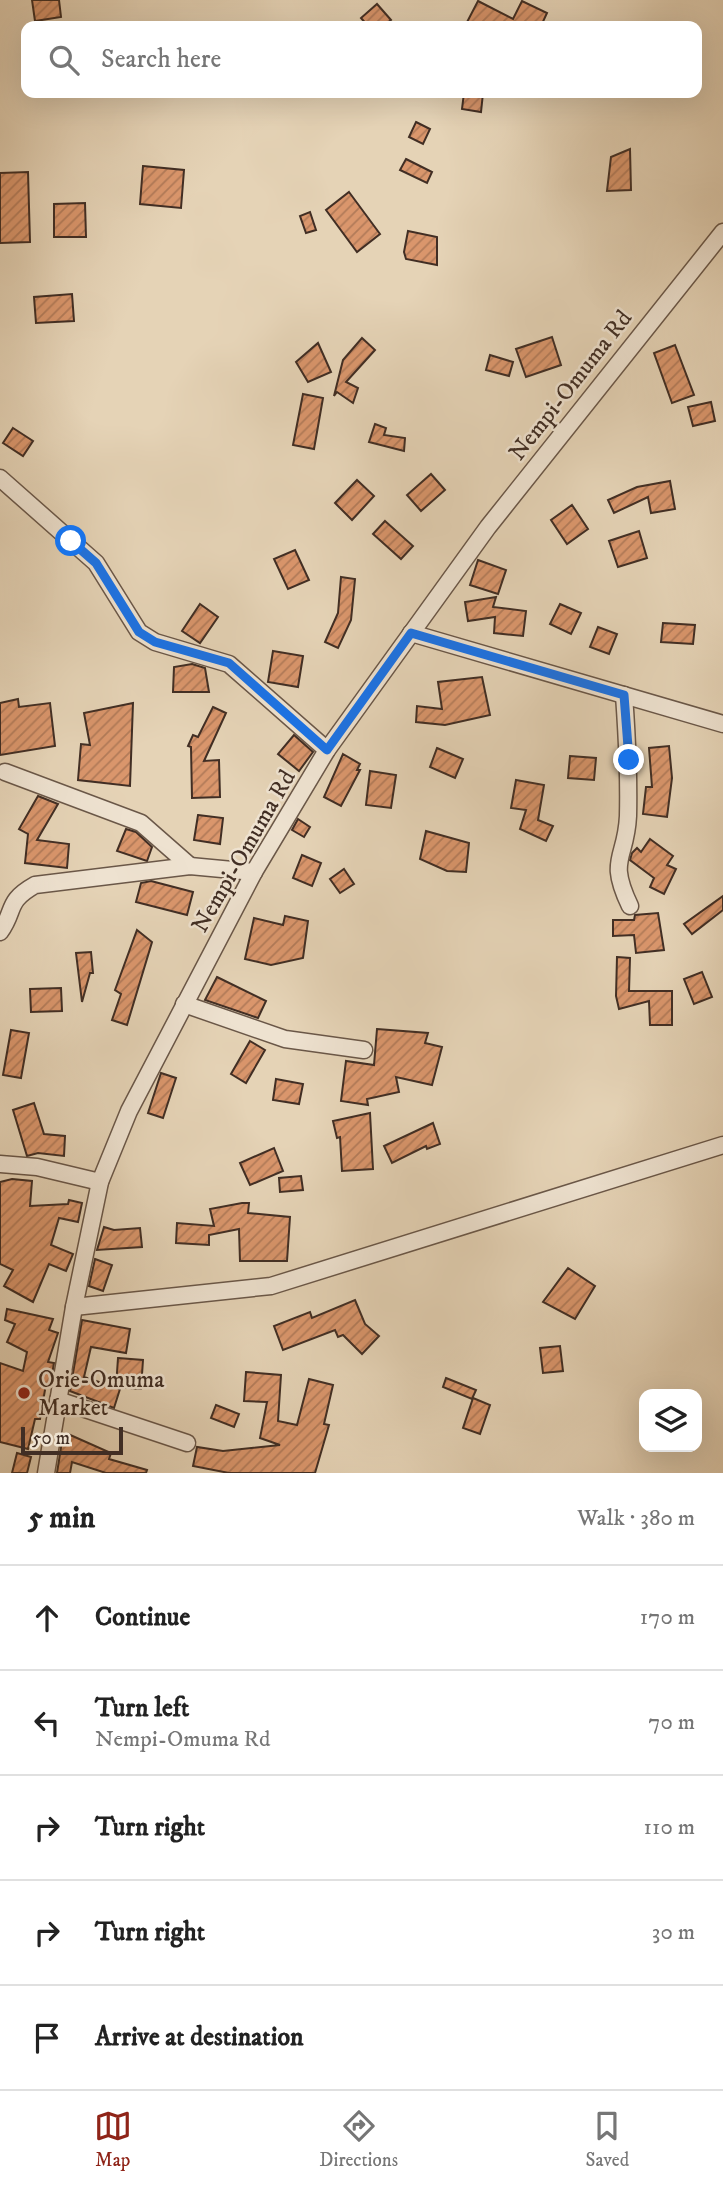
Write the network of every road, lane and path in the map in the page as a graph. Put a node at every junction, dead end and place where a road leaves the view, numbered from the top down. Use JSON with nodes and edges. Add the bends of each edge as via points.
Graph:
{"nodes":[{"id":1,"x":723,"y":232,"type":"edge"},
{"id":2,"x":0,"y":478,"type":"edge"},
{"id":3,"x":411,"y":633,"type":"junction"},
{"id":4,"x":624,"y":695,"type":"junction"},
{"id":5,"x":723,"y":724,"type":"edge"},
{"id":6,"x":723,"y":734,"type":"edge"},
{"id":7,"x":327,"y":750,"type":"junction"},
{"id":8,"x":5,"y":772,"type":"dead end"},
{"id":9,"x":190,"y":866,"type":"junction"},
{"id":10,"x":254,"y":872,"type":"junction"},
{"id":11,"x":630,"y":906,"type":"dead end"},
{"id":12,"x":0,"y":932,"type":"edge"},
{"id":13,"x":184,"y":1004,"type":"junction"},
{"id":14,"x":364,"y":1050,"type":"dead end"},
{"id":15,"x":723,"y":1145,"type":"edge"},
{"id":16,"x":0,"y":1164,"type":"edge"},
{"id":17,"x":100,"y":1182,"type":"junction"},
{"id":18,"x":74,"y":1307,"type":"junction"},
{"id":19,"x":58,"y":1400,"type":"junction"},
{"id":20,"x":187,"y":1443,"type":"dead end"},
{"id":21,"x":46,"y":1473,"type":"edge"}],
"edges":[{"from":1,"to":3,"type":"street","name":"Nempi-Omuma Rd","via":[[496,516]]},
{"from":2,"to":7,"type":"street","via":[[96,563],[139,632],[155,642],[229,663]]},
{"from":3,"to":4,"type":"street"},
{"from":3,"to":7,"type":"street","name":"Nempi-Omuma Rd"},
{"from":4,"to":5,"type":"street"},
{"from":4,"to":11,"type":"street","via":[[628,821],[617,864]]},
{"from":5,"to":6,"type":"street"},
{"from":7,"to":10,"type":"street","name":"Nempi-Omuma Rd"},
{"from":8,"to":9,"type":"street","via":[[141,823]]},
{"from":9,"to":10,"type":"street"},
{"from":9,"to":12,"type":"street","via":[[35,885],[19,894]]},
{"from":10,"to":13,"type":"street","name":"Nempi-Omuma Rd"},
{"from":13,"to":14,"type":"street","via":[[285,1039]]},
{"from":13,"to":17,"type":"street","name":"Nempi-Omuma Rd"},
{"from":15,"to":18,"type":"street","via":[[271,1286]]},
{"from":16,"to":17,"type":"street","via":[[37,1167]]},
{"from":17,"to":18,"type":"street","name":"Nempi-Omuma Rd"},
{"from":18,"to":19,"type":"street","name":"Nempi-Omuma Rd"},
{"from":19,"to":20,"type":"street"},
{"from":19,"to":21,"type":"street","name":"Nempi-Omuma Rd"}]}
